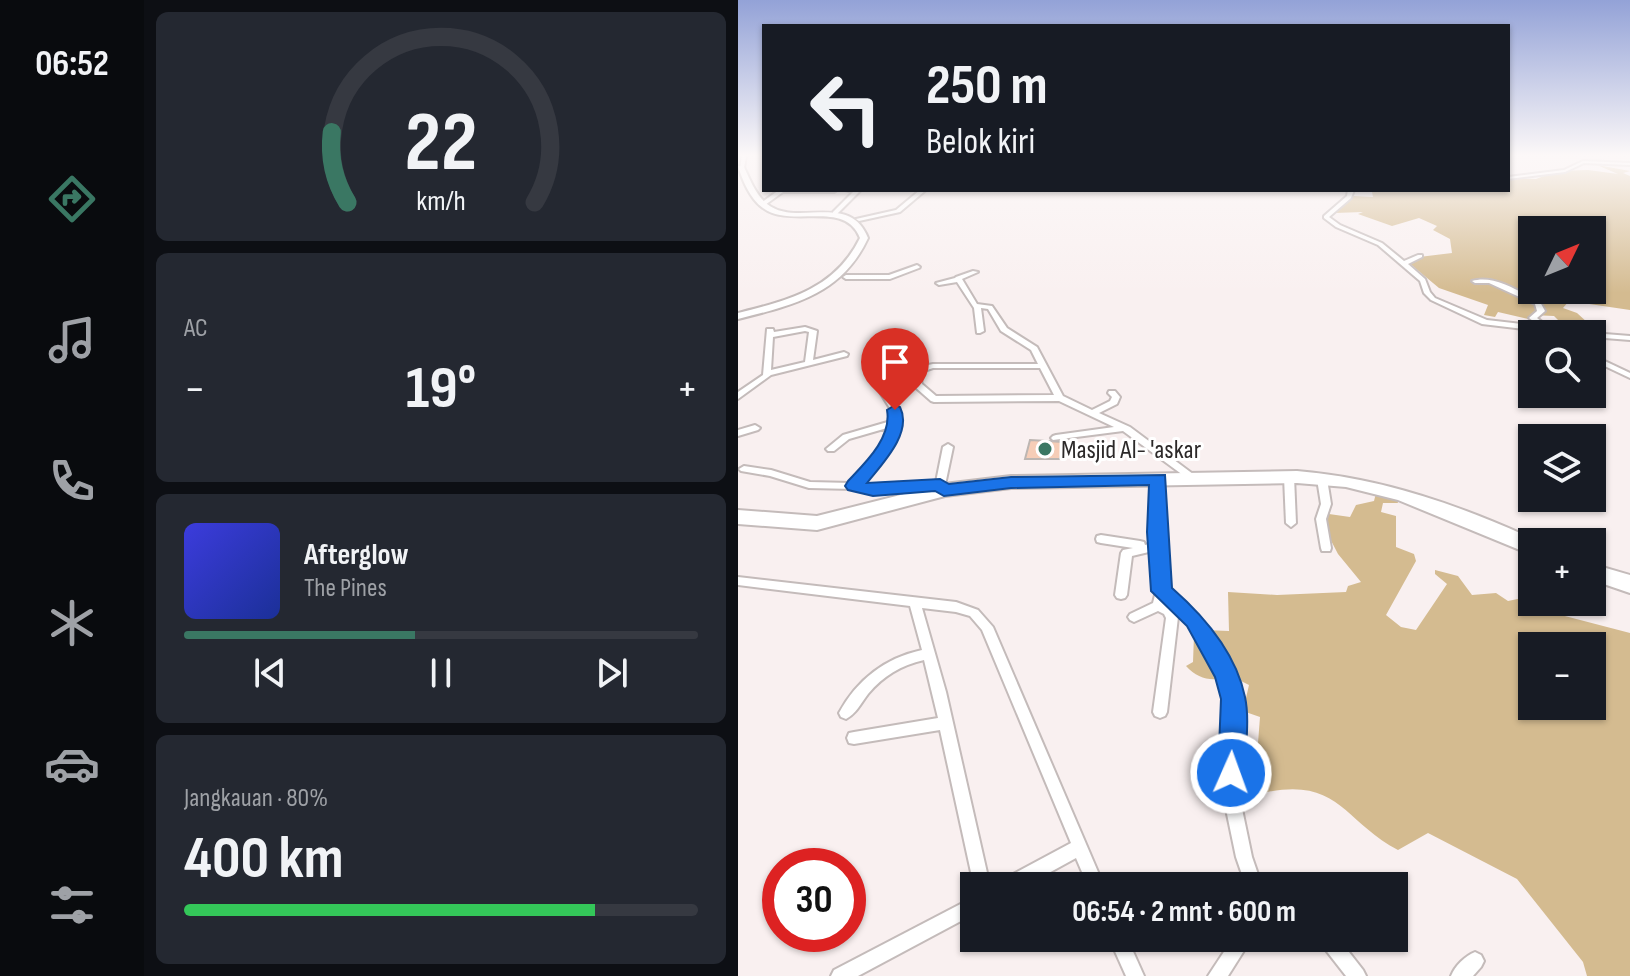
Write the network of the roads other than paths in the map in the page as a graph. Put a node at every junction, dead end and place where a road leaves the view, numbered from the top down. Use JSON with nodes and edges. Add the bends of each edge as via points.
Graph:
{"nodes":[{"id":1,"x":763,"y":202,"type":"joint"},
{"id":2,"x":846,"y":202,"type":"edge"},
{"id":3,"x":909,"y":202,"type":"edge"},
{"id":4,"x":1344,"y":202,"type":"edge"},
{"id":5,"x":835,"y":213,"type":"junction"},
{"id":6,"x":855,"y":219,"type":"junction"},
{"id":7,"x":1420,"y":256,"type":"dead end"},
{"id":8,"x":1403,"y":264,"type":"junction"},
{"id":9,"x":917,"y":267,"type":"dead end"},
{"id":10,"x":975,"y":272,"type":"dead end"},
{"id":11,"x":846,"y":277,"type":"junction"},
{"id":12,"x":958,"y":280,"type":"junction"},
{"id":13,"x":1475,"y":281,"type":"dead end"},
{"id":14,"x":939,"y":283,"type":"dead end"},
{"id":15,"x":977,"y":306,"type":"junction"},
{"id":16,"x":738,"y":318,"type":"edge"},
{"id":17,"x":1535,"y":320,"type":"edge"},
{"id":18,"x":1518,"y":327,"type":"edge"},
{"id":19,"x":980,"y":331,"type":"dead end"},
{"id":20,"x":1606,"y":336,"type":"edge"},
{"id":21,"x":1630,"y":338,"type":"edge"},
{"id":22,"x":844,"y":354,"type":"dead end"},
{"id":23,"x":809,"y":363,"type":"junction"},
{"id":24,"x":1606,"y":364,"type":"edge"},
{"id":25,"x":1042,"y":366,"type":"junction"},
{"id":26,"x":767,"y":374,"type":"junction"},
{"id":27,"x":903,"y":374,"type":"dead end"},
{"id":28,"x":1630,"y":376,"type":"edge"},
{"id":29,"x":917,"y":381,"type":"junction"},
{"id":30,"x":882,"y":389,"type":"dead end"},
{"id":31,"x":1112,"y":393,"type":"dead end"},
{"id":32,"x":738,"y":396,"type":"edge"},
{"id":33,"x":1060,"y":398,"type":"junction"},
{"id":34,"x":1094,"y":412,"type":"junction"},
{"id":35,"x":892,"y":426,"type":"junction"},
{"id":36,"x":1125,"y":427,"type":"junction"},
{"id":37,"x":755,"y":428,"type":"dead end"},
{"id":38,"x":738,"y":433,"type":"edge"},
{"id":39,"x":1056,"y":438,"type":"dead end"},
{"id":40,"x":948,"y":447,"type":"dead end"},
{"id":41,"x":831,"y":449,"type":"dead end"},
{"id":42,"x":744,"y":469,"type":"dead end"},
{"id":43,"x":1289,"y":477,"type":"junction"},
{"id":44,"x":1158,"y":479,"type":"junction"},
{"id":45,"x":1194,"y":479,"type":"junction"},
{"id":46,"x":1322,"y":479,"type":"junction"},
{"id":47,"x":854,"y":486,"type":"junction"},
{"id":48,"x":942,"y":488,"type":"junction"},
{"id":49,"x":738,"y":517,"type":"edge"},
{"id":50,"x":1291,"y":523,"type":"dead end"},
{"id":51,"x":1101,"y":539,"type":"dead end"},
{"id":52,"x":1518,"y":541,"type":"edge"},
{"id":53,"x":1158,"y":545,"type":"junction"},
{"id":54,"x":1326,"y":548,"type":"dead end"},
{"id":55,"x":1606,"y":576,"type":"edge"},
{"id":56,"x":738,"y":581,"type":"edge"},
{"id":57,"x":1630,"y":584,"type":"edge"},
{"id":58,"x":1121,"y":595,"type":"dead end"},
{"id":59,"x":1160,"y":599,"type":"junction"},
{"id":60,"x":915,"y":602,"type":"junction"},
{"id":61,"x":1134,"y":617,"type":"dead end"},
{"id":62,"x":929,"y":654,"type":"junction"},
{"id":63,"x":1160,"y":712,"type":"dead end"},
{"id":64,"x":846,"y":713,"type":"dead end"},
{"id":65,"x":946,"y":723,"type":"junction"},
{"id":66,"x":854,"y":738,"type":"dead end"},
{"id":67,"x":1080,"y":847,"type":"junction"},
{"id":68,"x":979,"y":872,"type":"edge"},
{"id":69,"x":1034,"y":872,"type":"edge"},
{"id":70,"x":1090,"y":872,"type":"edge"},
{"id":71,"x":1249,"y":872,"type":"edge"},
{"id":72,"x":960,"y":912,"type":"edge"},
{"id":73,"x":1124,"y":952,"type":"edge"},
{"id":74,"x":1233,"y":952,"type":"edge"},
{"id":75,"x":1338,"y":952,"type":"edge"},
{"id":76,"x":1475,"y":961,"type":"dead end"},
{"id":77,"x":840,"y":976,"type":"edge"},
{"id":78,"x":1135,"y":976,"type":"edge"},
{"id":79,"x":1217,"y":976,"type":"edge"},
{"id":80,"x":1357,"y":976,"type":"edge"},
{"id":81,"x":1460,"y":976,"type":"edge"}],
"edges":[{"from":1,"to":5,"type":"street","via":[[780,210]]},
{"from":1,"to":6,"type":"street","via":[[784,213]]},
{"from":2,"to":5,"type":"street"},
{"from":3,"to":6,"type":"street","via":[[898,211]]},
{"from":4,"to":8,"type":"street","via":[[1326,217],[1372,238]]},
{"from":5,"to":6,"type":"street"},
{"from":6,"to":11,"type":"street","via":[[870,227],[872,236]]},
{"from":6,"to":16,"type":"street","via":[[863,232],[861,245],[826,286]]},
{"from":7,"to":8,"type":"street"},
{"from":8,"to":18,"type":"street","via":[[1427,284],[1429,295],[1473,318]]},
{"from":9,"to":11,"type":"street","via":[[890,277]]},
{"from":10,"to":12,"type":"street"},
{"from":11,"to":16,"type":"street","via":[[816,297]]},
{"from":12,"to":14,"type":"street"},
{"from":12,"to":15,"type":"street"},
{"from":13,"to":17,"type":"street","via":[[1490,281],[1538,303],[1541,311]]},
{"from":15,"to":19,"type":"street"},
{"from":15,"to":25,"type":"street","via":[[990,307],[1004,329],[1034,349]]},
{"from":20,"to":21,"type":"street"},
{"from":22,"to":23,"type":"street"},
{"from":23,"to":26,"type":"street"},
{"from":23,"to":26,"type":"street","via":[[813,331],[770,333]]},
{"from":24,"to":28,"type":"street"},
{"from":25,"to":29,"type":"street","via":[[929,366],[919,371]]},
{"from":25,"to":33,"type":"street"},
{"from":26,"to":32,"type":"street"},
{"from":27,"to":29,"type":"street"},
{"from":29,"to":33,"type":"street","via":[[934,399]]},
{"from":30,"to":35,"type":"street","via":[[895,410]]},
{"from":31,"to":34,"type":"street","via":[[1114,402]]},
{"from":33,"to":34,"type":"street"},
{"from":34,"to":36,"type":"street"},
{"from":35,"to":41,"type":"street","via":[[846,437]]},
{"from":35,"to":47,"type":"street","via":[[883,452]]},
{"from":36,"to":39,"type":"street"},
{"from":36,"to":45,"type":"street"},
{"from":37,"to":38,"type":"street"},
{"from":40,"to":48,"type":"street"},
{"from":42,"to":47,"type":"street","via":[[809,485]]},
{"from":43,"to":45,"type":"highway"},
{"from":43,"to":46,"type":"highway"},
{"from":43,"to":50,"type":"street"},
{"from":44,"to":45,"type":"highway"},
{"from":44,"to":48,"type":"highway"},
{"from":44,"to":53,"type":"street"},
{"from":46,"to":52,"type":"highway","via":[[1404,495]]},
{"from":46,"to":54,"type":"street"},
{"from":47,"to":48,"type":"street"},
{"from":48,"to":49,"type":"highway","via":[[817,523]]},
{"from":51,"to":53,"type":"street"},
{"from":53,"to":58,"type":"street","via":[[1127,553]]},
{"from":53,"to":59,"type":"street"},
{"from":55,"to":57,"type":"highway"},
{"from":56,"to":60,"type":"street"},
{"from":59,"to":61,"type":"street"},
{"from":59,"to":63,"type":"street","via":[[1172,617]]},
{"from":59,"to":71,"type":"street","via":[[1194,620],[1227,675],[1233,699],[1234,809]]},
{"from":60,"to":62,"type":"street"},
{"from":60,"to":67,"type":"street","via":[[974,613],[987,627]]},
{"from":62,"to":64,"type":"street","via":[[900,659],[883,670]]},
{"from":62,"to":65,"type":"street"},
{"from":65,"to":66,"type":"street"},
{"from":65,"to":68,"type":"street"},
{"from":67,"to":69,"type":"street"},
{"from":67,"to":70,"type":"street"},
{"from":72,"to":77,"type":"street"},
{"from":73,"to":78,"type":"street"},
{"from":74,"to":79,"type":"street"},
{"from":75,"to":80,"type":"street"},
{"from":76,"to":81,"type":"street"}]}
